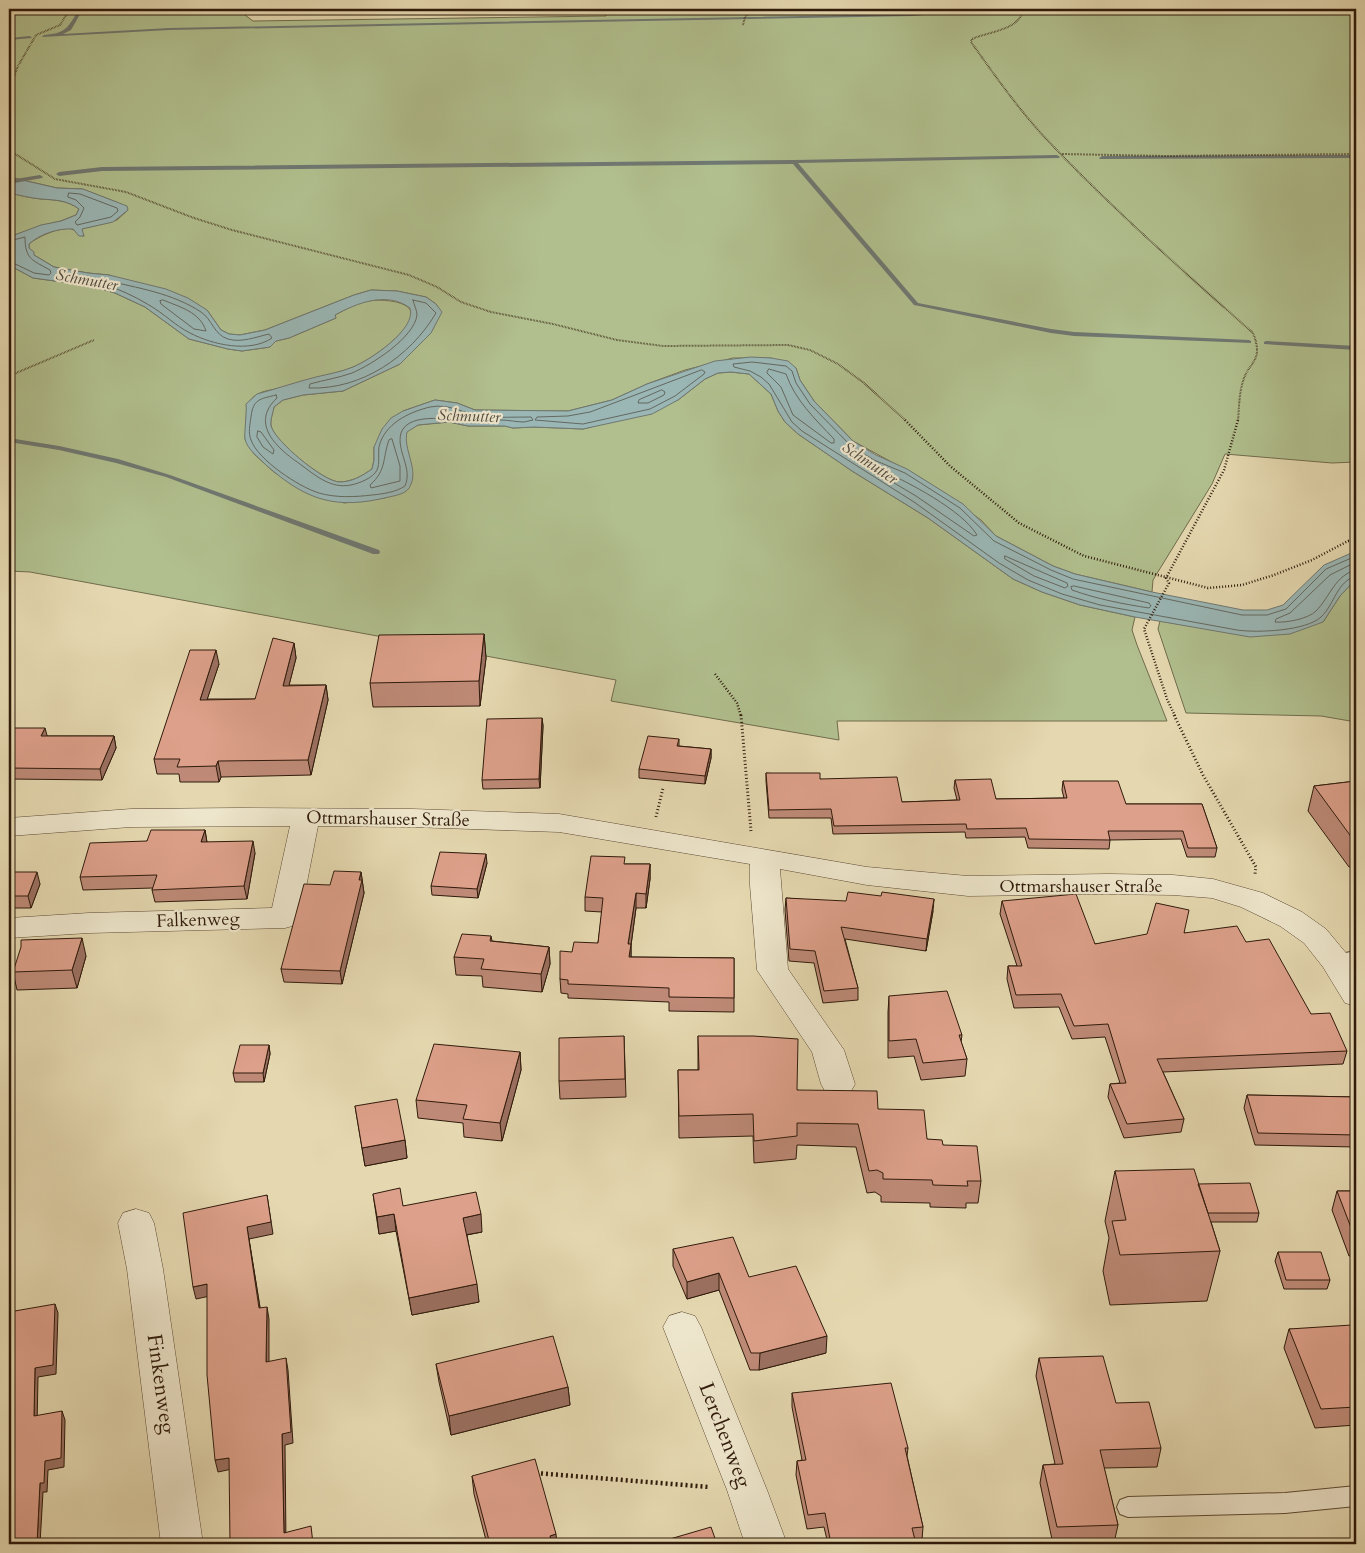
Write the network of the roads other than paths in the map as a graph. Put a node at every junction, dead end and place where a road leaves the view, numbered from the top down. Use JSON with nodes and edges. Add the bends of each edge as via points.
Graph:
{"nodes":[{"id":1,"x":306,"y":817,"type":"junction"},
{"id":2,"x":9,"y":827,"type":"edge"},
{"id":3,"x":759,"y":856,"type":"junction"},
{"id":4,"x":9,"y":928,"type":"edge"},
{"id":5,"x":1346,"y":958,"type":"edge"},
{"id":6,"x":1356,"y":995,"type":"edge"},
{"id":7,"x":838,"y":1084,"type":"dead end"},
{"id":8,"x":136,"y":1223,"type":"dead end"},
{"id":9,"x":682,"y":1327,"type":"dead end"},
{"id":10,"x":1356,"y":1496,"type":"edge"},
{"id":11,"x":1128,"y":1507,"type":"dead end"},
{"id":12,"x":182,"y":1544,"type":"edge"},
{"id":13,"x":766,"y":1544,"type":"edge"}],
"edges":[{"from":1,"to":2,"type":"street","name":"Ottmarshauser Straße","via":[[131,818]]},
{"from":1,"to":3,"type":"street","name":"Ottmarshauser Straße","via":[[559,824]]},
{"from":1,"to":4,"type":"street","name":"Falkenweg","via":[[285,918]]},
{"from":3,"to":5,"type":"street","name":"Ottmarshauser Straße","via":[[867,876],[968,886],[1173,886],[1213,889],[1252,900],[1292,919]]},
{"from":3,"to":7,"type":"street","via":[[773,970],[828,1050]]},
{"from":5,"to":6,"type":"street","name":"Ottmarshauser Straße"},
{"from":8,"to":12,"type":"street","name":"Finkenweg"},
{"from":9,"to":13,"type":"street","name":"Lerchenweg"},
{"from":10,"to":11,"type":"lane","via":[[1285,1503]]}]}
